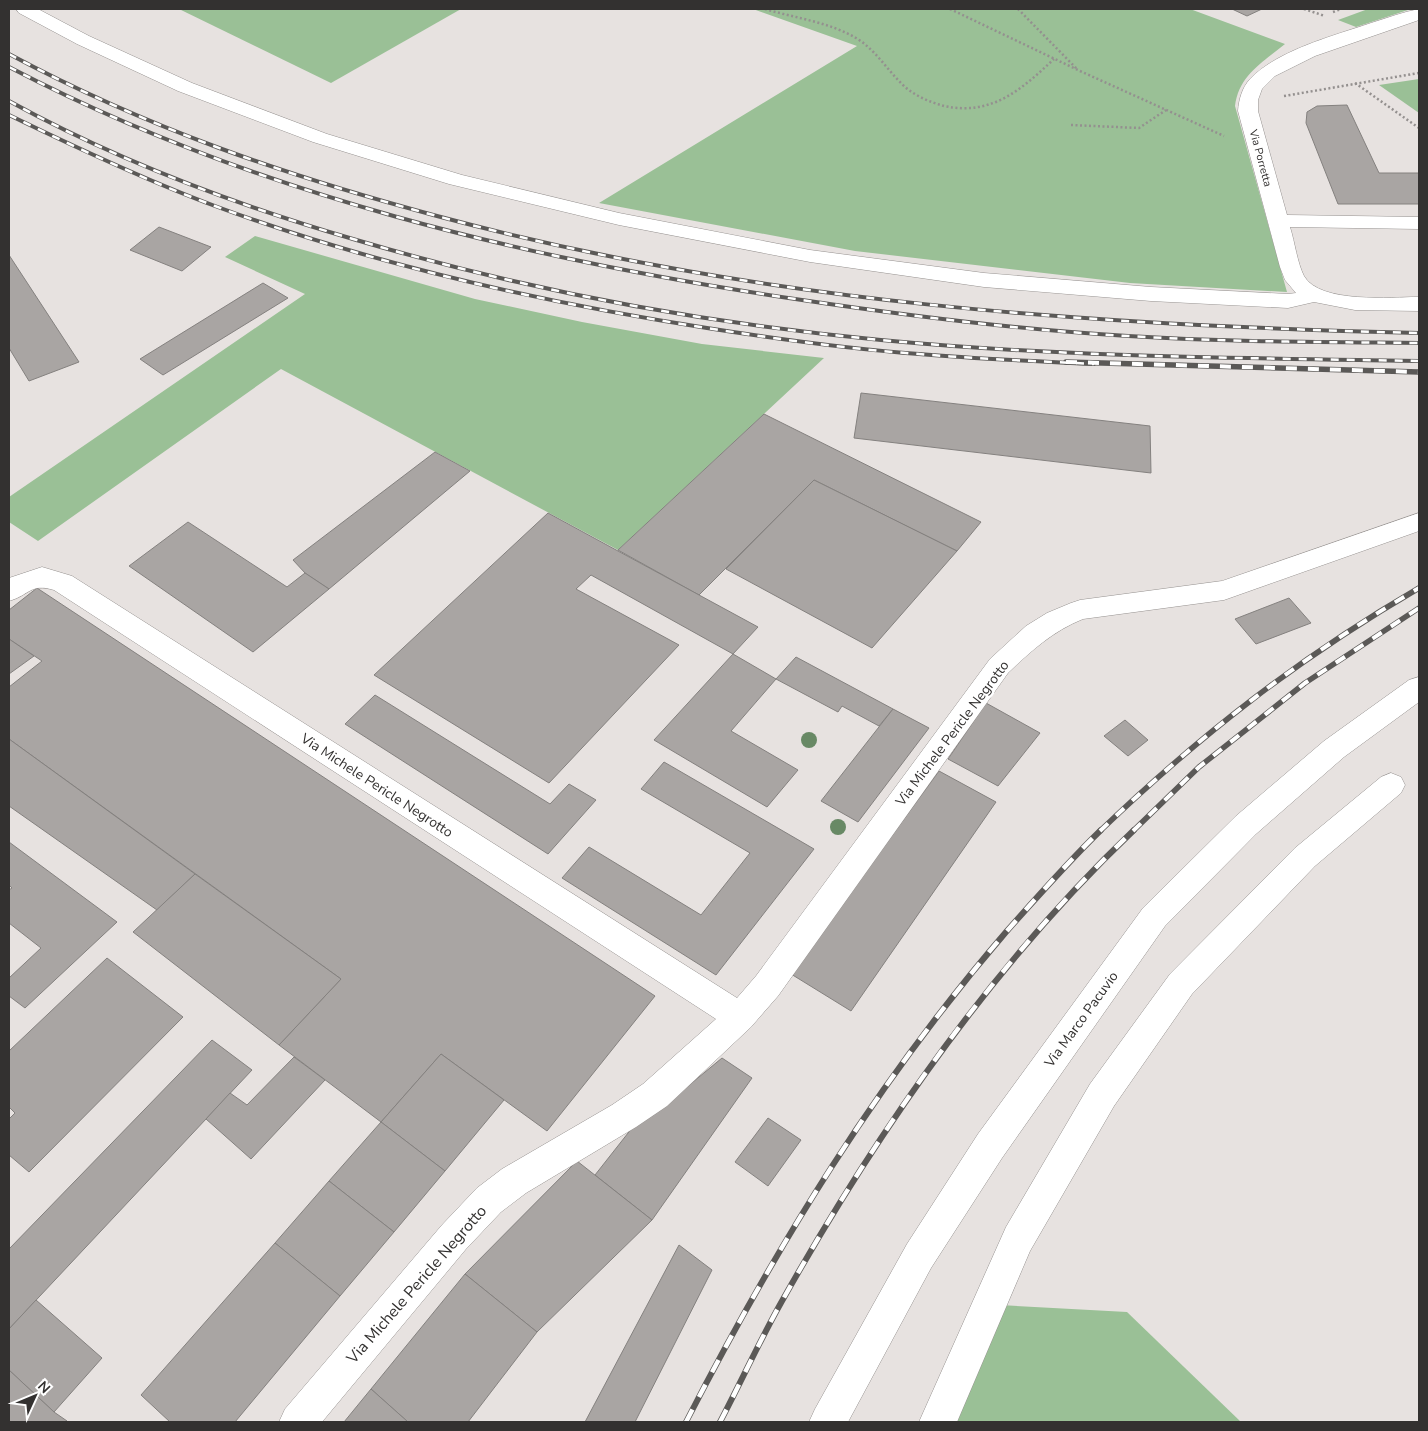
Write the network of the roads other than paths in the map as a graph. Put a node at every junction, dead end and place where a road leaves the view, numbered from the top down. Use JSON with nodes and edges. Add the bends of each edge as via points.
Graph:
{"nodes":[{"id":1,"x":25,"y":9,"type":"edge"},
{"id":2,"x":1419,"y":14,"type":"edge"},
{"id":3,"x":1278,"y":221,"type":"junction"},
{"id":4,"x":1419,"y":223,"type":"edge"},
{"id":5,"x":1313,"y":293,"type":"junction"},
{"id":6,"x":1419,"y":304,"type":"edge"},
{"id":7,"x":1419,"y":522,"type":"edge"},
{"id":8,"x":9,"y":591,"type":"edge"},
{"id":9,"x":1419,"y":688,"type":"edge"},
{"id":10,"x":1391,"y":785,"type":"dead end"},
{"id":11,"x":740,"y":1017,"type":"junction"},
{"id":12,"x":298,"y":1422,"type":"edge"},
{"id":13,"x":828,"y":1422,"type":"edge"},
{"id":14,"x":938,"y":1422,"type":"edge"}],
"edges":[{"from":1,"to":5,"type":"street","via":[[185,87],[320,138],[456,180],[619,219],[810,256],[984,280],[1151,294],[1278,300],[1304,298]]},
{"from":2,"to":3,"type":"street","name":"Via Porretta","via":[[1316,48],[1277,66],[1258,81],[1249,95],[1248,111]]},
{"from":3,"to":4,"type":"street"},
{"from":3,"to":5,"type":"street","name":"Via Porretta","via":[[1293,276]]},
{"from":5,"to":6,"type":"street","name":"Via Porretta","via":[[1352,303]]},
{"from":7,"to":11,"type":"street","name":"Via Michele Pericle Negrotto","via":[[1224,590],[1080,610],[1058,617],[1036,632],[999,666],[766,986]]},
{"from":8,"to":11,"type":"street","name":"Via Michele Pericle Negrotto","via":[[22,582],[42,577],[63,583]]},
{"from":9,"to":13,"type":"street","name":"Via Marco Pacuvio","via":[[1334,749],[1246,825],[1154,917],[984,1154],[919,1256]]},
{"from":10,"to":14,"type":"street","via":[[1305,857],[1175,992],[1102,1095],[1018,1239]]},
{"from":11,"to":12,"type":"street","name":"Via Michele Pericle Negrotto","via":[[655,1094],[514,1181],[489,1200],[454,1236]]}]}
